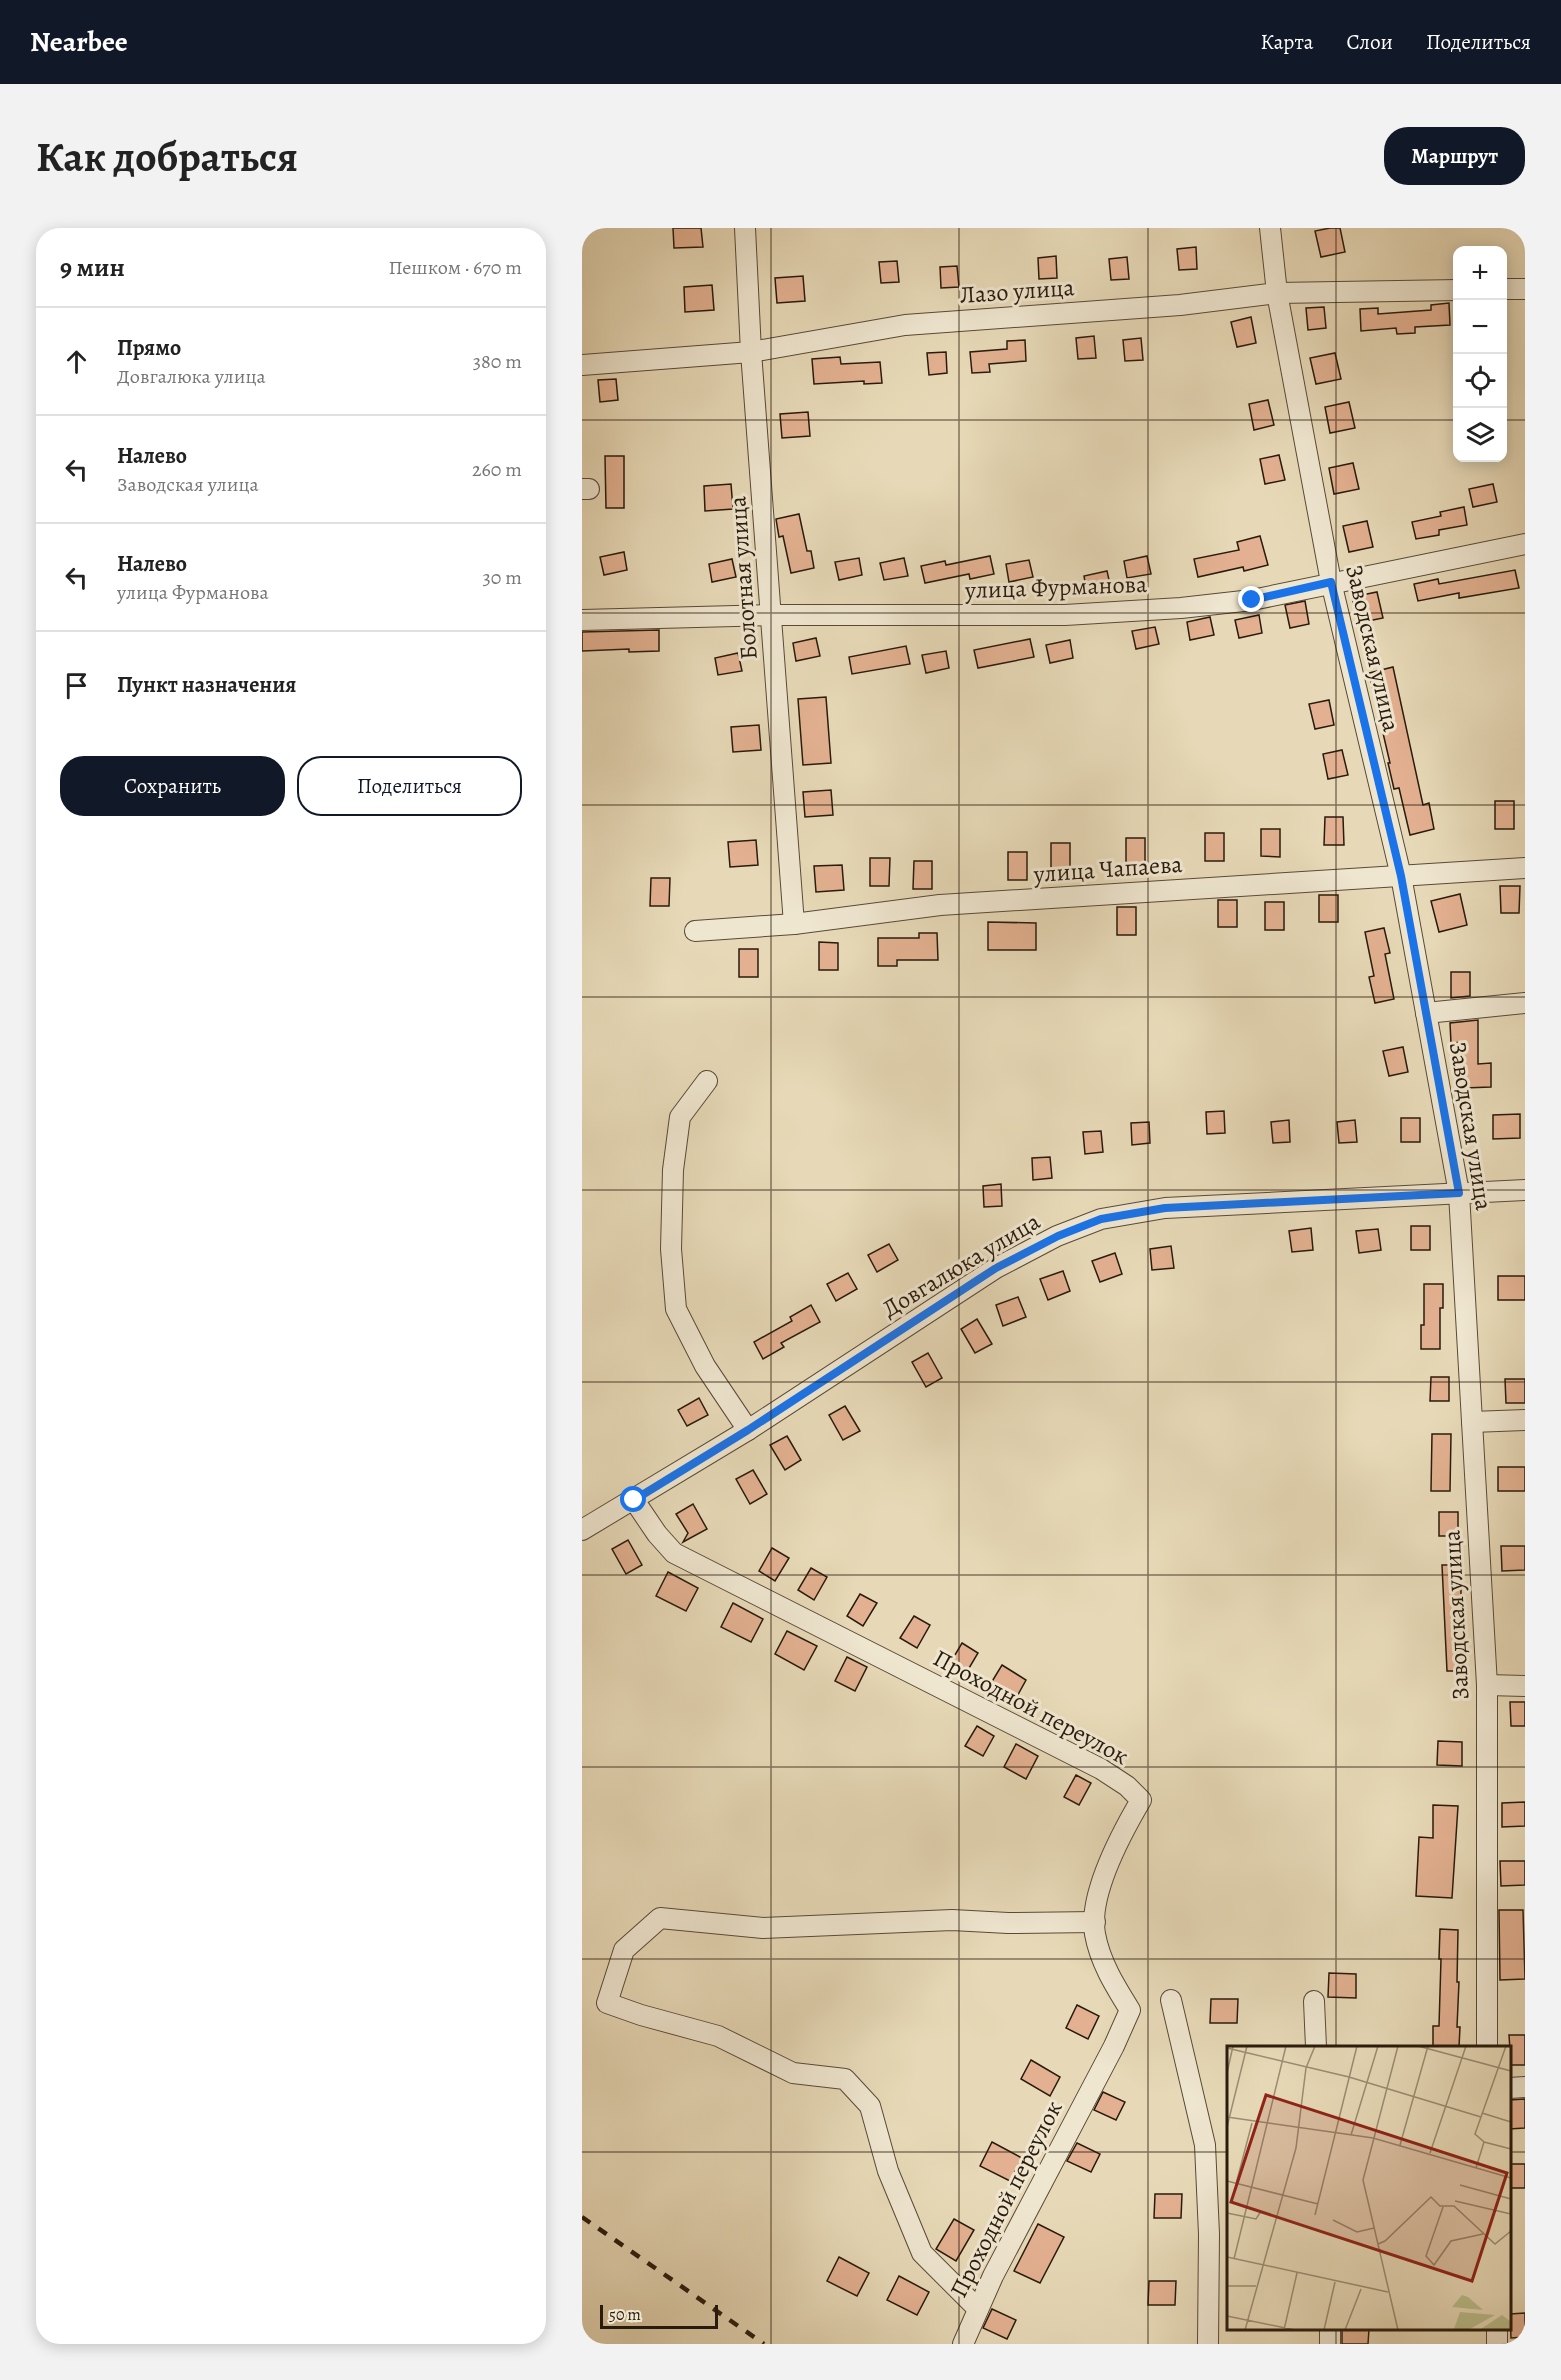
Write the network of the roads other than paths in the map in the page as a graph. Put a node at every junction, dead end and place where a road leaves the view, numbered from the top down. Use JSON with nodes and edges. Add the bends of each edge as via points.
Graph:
{"nodes":[{"id":1,"x":745,"y":228,"type":"edge"},
{"id":2,"x":1270,"y":228,"type":"edge"},
{"id":3,"x":1507,"y":289,"type":"edge"},
{"id":4,"x":1525,"y":289,"type":"edge"},
{"id":5,"x":1453,"y":290,"type":"edge"},
{"id":6,"x":1277,"y":293,"type":"junction"},
{"id":7,"x":751,"y":352,"type":"junction"},
{"id":8,"x":582,"y":365,"type":"edge"},
{"id":9,"x":1525,"y":544,"type":"edge"},
{"id":10,"x":1331,"y":582,"type":"junction"},
{"id":11,"x":771,"y":615,"type":"junction"},
{"id":12,"x":582,"y":620,"type":"edge"},
{"id":13,"x":1525,"y":868,"type":"edge"},
{"id":14,"x":1401,"y":876,"type":"junction"},
{"id":15,"x":794,"y":924,"type":"junction"},
{"id":16,"x":695,"y":931,"type":"dead end"},
{"id":17,"x":1525,"y":1003,"type":"edge"},
{"id":18,"x":1426,"y":1013,"type":"junction"},
{"id":19,"x":707,"y":1081,"type":"dead end"},
{"id":20,"x":1525,"y":1190,"type":"edge"},
{"id":21,"x":1459,"y":1193,"type":"junction"},
{"id":22,"x":1525,"y":1420,"type":"edge"},
{"id":23,"x":1472,"y":1422,"type":"junction"},
{"id":24,"x":748,"y":1430,"type":"junction"},
{"id":25,"x":634,"y":1500,"type":"junction"},
{"id":26,"x":582,"y":1530,"type":"edge"},
{"id":27,"x":1486,"y":1684,"type":"junction"},
{"id":28,"x":1525,"y":1686,"type":"edge"},
{"id":29,"x":1095,"y":1922,"type":"junction"},
{"id":30,"x":1171,"y":2000,"type":"dead end"},
{"id":31,"x":1314,"y":2001,"type":"dead end"},
{"id":32,"x":1316,"y":2046,"type":"edge"},
{"id":33,"x":1487,"y":2046,"type":"edge"},
{"id":34,"x":1525,"y":2087,"type":"edge"},
{"id":35,"x":1510,"y":2088,"type":"edge"},
{"id":36,"x":978,"y":2309,"type":"junction"},
{"id":37,"x":963,"y":2344,"type":"edge"},
{"id":38,"x":1208,"y":2344,"type":"edge"}],
"edges":[{"from":1,"to":7,"type":"street","name":"Болотная улица"},
{"from":2,"to":6,"type":"street","name":"Заводская улица"},
{"from":3,"to":4,"type":"street"},
{"from":5,"to":6,"type":"street","name":"Лазо улица"},
{"from":6,"to":7,"type":"street","name":"Лазо улица","via":[[1180,305],[905,325]]},
{"from":6,"to":10,"type":"street","name":"Заводская улица"},
{"from":7,"to":8,"type":"street","name":"Лазо улица"},
{"from":7,"to":11,"type":"street","name":"Болотная улица"},
{"from":9,"to":10,"type":"street","name":"улица Фурманова"},
{"from":10,"to":11,"type":"street","name":"улица Фурманова","via":[[1252,600],[1088,614]]},
{"from":10,"to":14,"type":"street","name":"Заводская улица"},
{"from":11,"to":12,"type":"street","name":"улица Фурманова"},
{"from":11,"to":15,"type":"street","name":"Болотная улица"},
{"from":13,"to":14,"type":"street","name":"улица Чапаева"},
{"from":14,"to":15,"type":"street","name":"улица Чапаева","via":[[940,905]]},
{"from":14,"to":18,"type":"street","name":"Заводская улица"},
{"from":15,"to":16,"type":"street","name":"улица Чапаева"},
{"from":17,"to":18,"type":"street"},
{"from":18,"to":21,"type":"street","name":"Заводская улица"},
{"from":19,"to":24,"type":"street","via":[[680,1117],[673,1170],[671,1249],[676,1309],[705,1366]]},
{"from":20,"to":21,"type":"street","name":"Довгалюка улица"},
{"from":21,"to":23,"type":"street","name":"Заводская улица"},
{"from":21,"to":24,"type":"street","name":"Довгалюка улица","via":[[1165,1208],[1101,1219],[996,1268]]},
{"from":22,"to":23,"type":"street"},
{"from":23,"to":27,"type":"street","name":"Заводская улица"},
{"from":24,"to":25,"type":"street","name":"Довгалюка улица"},
{"from":25,"to":26,"type":"street","name":"Довгалюка улица"},
{"from":25,"to":29,"type":"street","name":"Проходной переулок","via":[[674,1552],[1101,1769],[1126,1786],[1141,1800],[1123,1831],[1095,1900]]},
{"from":27,"to":28,"type":"street"},
{"from":27,"to":33,"type":"street","name":"Заводская улица"},
{"from":29,"to":36,"type":"street","name":"Проходной переулок","via":[[1103,1963],[1130,2010]]},
{"from":29,"to":36,"type":"street","via":[[952,1920],[763,1928],[660,1918],[624,1950],[607,2003],[718,2036],[793,2073],[845,2079],[870,2106],[888,2171],[922,2253]]},
{"from":30,"to":38,"type":"street","via":[[1205,2145]]},
{"from":31,"to":32,"type":"street"},
{"from":34,"to":35,"type":"street"},
{"from":36,"to":37,"type":"street","name":"Проходной переулок"}]}
